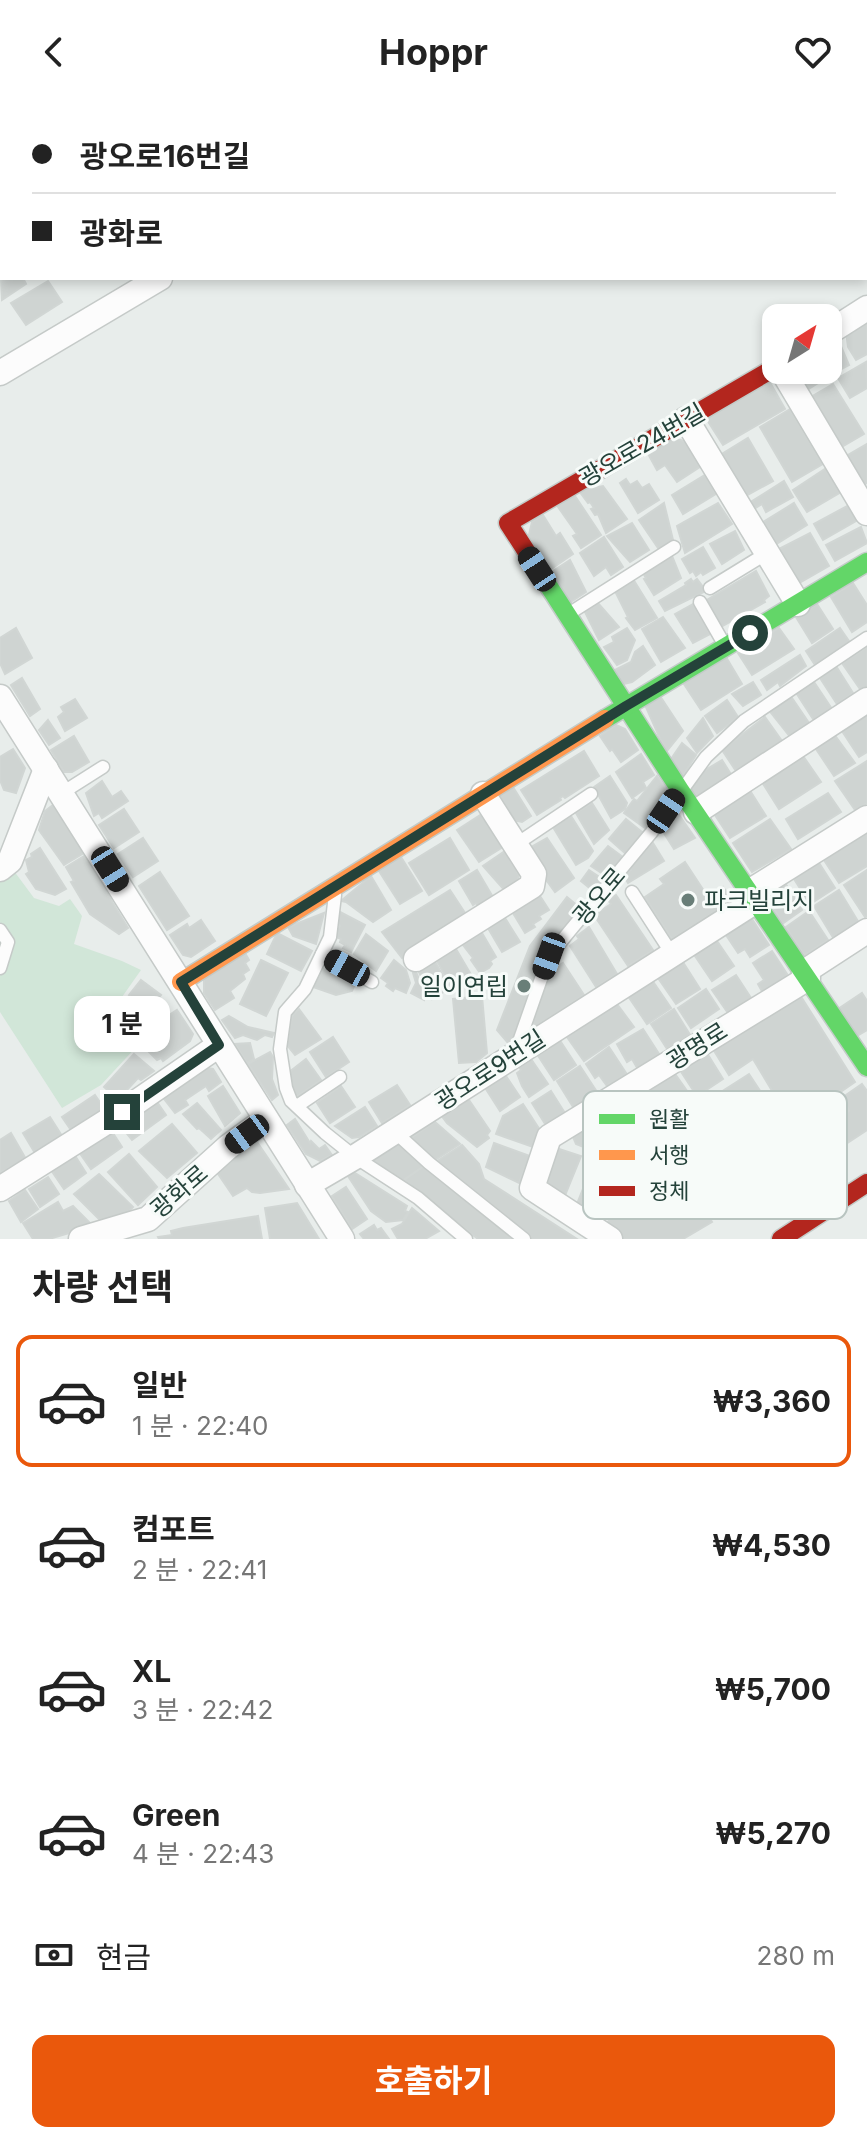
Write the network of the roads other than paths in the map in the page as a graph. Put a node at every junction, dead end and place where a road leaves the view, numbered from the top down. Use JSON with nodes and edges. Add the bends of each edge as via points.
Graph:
{"nodes":[{"id":1,"x":157,"y":280,"type":"edge"},
{"id":2,"x":867,"y":308,"type":"edge"},
{"id":3,"x":842,"y":324,"type":"edge"},
{"id":4,"x":0,"y":373,"type":"edge"},
{"id":5,"x":762,"y":375,"type":"edge"},
{"id":6,"x":790,"y":384,"type":"edge"},
{"id":7,"x":686,"y":419,"type":"junction"},
{"id":8,"x":867,"y":513,"type":"edge"},
{"id":9,"x":674,"y":547,"type":"dead end"},
{"id":10,"x":767,"y":553,"type":"junction"},
{"id":11,"x":867,"y":562,"type":"edge"},
{"id":12,"x":710,"y":588,"type":"dead end"},
{"id":13,"x":700,"y":602,"type":"dead end"},
{"id":14,"x":798,"y":604,"type":"junction"},
{"id":15,"x":567,"y":615,"type":"junction"},
{"id":16,"x":867,"y":638,"type":"edge"},
{"id":17,"x":726,"y":647,"type":"junction"},
{"id":18,"x":0,"y":697,"type":"edge"},
{"id":19,"x":867,"y":700,"type":"edge"},
{"id":20,"x":626,"y":706,"type":"junction"},
{"id":21,"x":103,"y":767,"type":"dead end"},
{"id":22,"x":46,"y":769,"type":"junction"},
{"id":23,"x":680,"y":790,"type":"junction"},
{"id":24,"x":62,"y":793,"type":"junction"},
{"id":25,"x":483,"y":794,"type":"junction"},
{"id":26,"x":591,"y":794,"type":"dead end"},
{"id":27,"x":696,"y":812,"type":"junction"},
{"id":28,"x":867,"y":818,"type":"edge"},
{"id":29,"x":515,"y":845,"type":"junction"},
{"id":30,"x":0,"y":869,"type":"edge"},
{"id":31,"x":337,"y":885,"type":"junction"},
{"id":32,"x":632,"y":892,"type":"dead end"},
{"id":33,"x":752,"y":896,"type":"junction"},
{"id":34,"x":0,"y":930,"type":"edge"},
{"id":35,"x":867,"y":931,"type":"edge"},
{"id":36,"x":322,"y":954,"type":"junction"},
{"id":37,"x":672,"y":954,"type":"junction"},
{"id":38,"x":416,"y":959,"type":"dead end"},
{"id":39,"x":0,"y":968,"type":"edge"},
{"id":40,"x":806,"y":975,"type":"junction"},
{"id":41,"x":181,"y":982,"type":"junction"},
{"id":42,"x":372,"y":982,"type":"dead end"},
{"id":43,"x":219,"y":1045,"type":"junction"},
{"id":44,"x":864,"y":1054,"type":"edge"},
{"id":45,"x":514,"y":1055,"type":"junction"},
{"id":46,"x":340,"y":1077,"type":"dead end"},
{"id":47,"x":622,"y":1091,"type":"edge"},
{"id":48,"x":297,"y":1106,"type":"junction"},
{"id":49,"x":583,"y":1116,"type":"edge"},
{"id":50,"x":265,"y":1120,"type":"junction"},
{"id":51,"x":394,"y":1131,"type":"junction"},
{"id":52,"x":355,"y":1157,"type":"junction"},
{"id":53,"x":867,"y":1183,"type":"edge"},
{"id":54,"x":307,"y":1185,"type":"junction"},
{"id":55,"x":0,"y":1189,"type":"edge"},
{"id":56,"x":847,"y":1196,"type":"edge"},
{"id":57,"x":812,"y":1219,"type":"edge"},
{"id":58,"x":81,"y":1239,"type":"edge"},
{"id":59,"x":342,"y":1239,"type":"edge"},
{"id":60,"x":466,"y":1239,"type":"edge"},
{"id":61,"x":524,"y":1239,"type":"edge"},
{"id":62,"x":610,"y":1239,"type":"edge"},
{"id":63,"x":781,"y":1239,"type":"edge"}],
"edges":[{"from":1,"to":4,"type":"street"},
{"from":2,"to":3,"type":"street"},
{"from":5,"to":7,"type":"street","name":"광오로24번길"},
{"from":6,"to":8,"type":"street"},
{"from":7,"to":10,"type":"street"},
{"from":7,"to":15,"type":"street","name":"광오로24번길","via":[[508,523]]},
{"from":9,"to":15,"type":"lane"},
{"from":10,"to":12,"type":"lane"},
{"from":10,"to":14,"type":"street"},
{"from":11,"to":14,"type":"street"},
{"from":13,"to":17,"type":"lane"},
{"from":14,"to":17,"type":"street"},
{"from":15,"to":20,"type":"street"},
{"from":16,"to":23,"type":"lane","name":"광오로","via":[[744,721]]},
{"from":17,"to":20,"type":"street"},
{"from":18,"to":22,"type":"street"},
{"from":19,"to":27,"type":"street"},
{"from":20,"to":23,"type":"street"},
{"from":20,"to":25,"type":"street"},
{"from":21,"to":24,"type":"lane"},
{"from":22,"to":24,"type":"street"},
{"from":22,"to":30,"type":"street","via":[[10,861]]},
{"from":23,"to":27,"type":"street"},
{"from":23,"to":45,"type":"lane","name":"광오로","via":[[549,956]]},
{"from":24,"to":41,"type":"street"},
{"from":25,"to":29,"type":"street"},
{"from":25,"to":31,"type":"street"},
{"from":26,"to":29,"type":"lane"},
{"from":27,"to":33,"type":"street"},
{"from":28,"to":33,"type":"street"},
{"from":29,"to":38,"type":"street","via":[[534,874],[532,886]]},
{"from":31,"to":36,"type":"lane","via":[[330,937]]},
{"from":31,"to":41,"type":"street"},
{"from":32,"to":37,"type":"lane"},
{"from":33,"to":37,"type":"street","name":"광오로9번길"},
{"from":33,"to":40,"type":"street"},
{"from":34,"to":39,"type":"lane","via":[[8,942]]},
{"from":35,"to":40,"type":"street"},
{"from":36,"to":42,"type":"lane"},
{"from":36,"to":48,"type":"lane","via":[[305,989],[285,1012],[280,1049],[286,1088]]},
{"from":37,"to":45,"type":"street","name":"광오로9번길"},
{"from":40,"to":44,"type":"street"},
{"from":40,"to":47,"type":"street","name":"광명로"},
{"from":41,"to":43,"type":"street"},
{"from":43,"to":50,"type":"street"},
{"from":43,"to":55,"type":"street"},
{"from":45,"to":51,"type":"street","name":"광오로9번길"},
{"from":46,"to":48,"type":"lane"},
{"from":48,"to":52,"type":"lane"},
{"from":49,"to":62,"type":"street","name":"광명로","via":[[549,1137],[532,1188]]},
{"from":50,"to":54,"type":"street"},
{"from":50,"to":58,"type":"street","name":"광화로","via":[[148,1219]]},
{"from":51,"to":52,"type":"street","name":"광오로9번길"},
{"from":51,"to":61,"type":"lane"},
{"from":52,"to":54,"type":"street","name":"광오로9번길"},
{"from":52,"to":60,"type":"lane","via":[[418,1198]]},
{"from":53,"to":56,"type":"street"},
{"from":54,"to":59,"type":"street"},
{"from":57,"to":63,"type":"street"}]}
